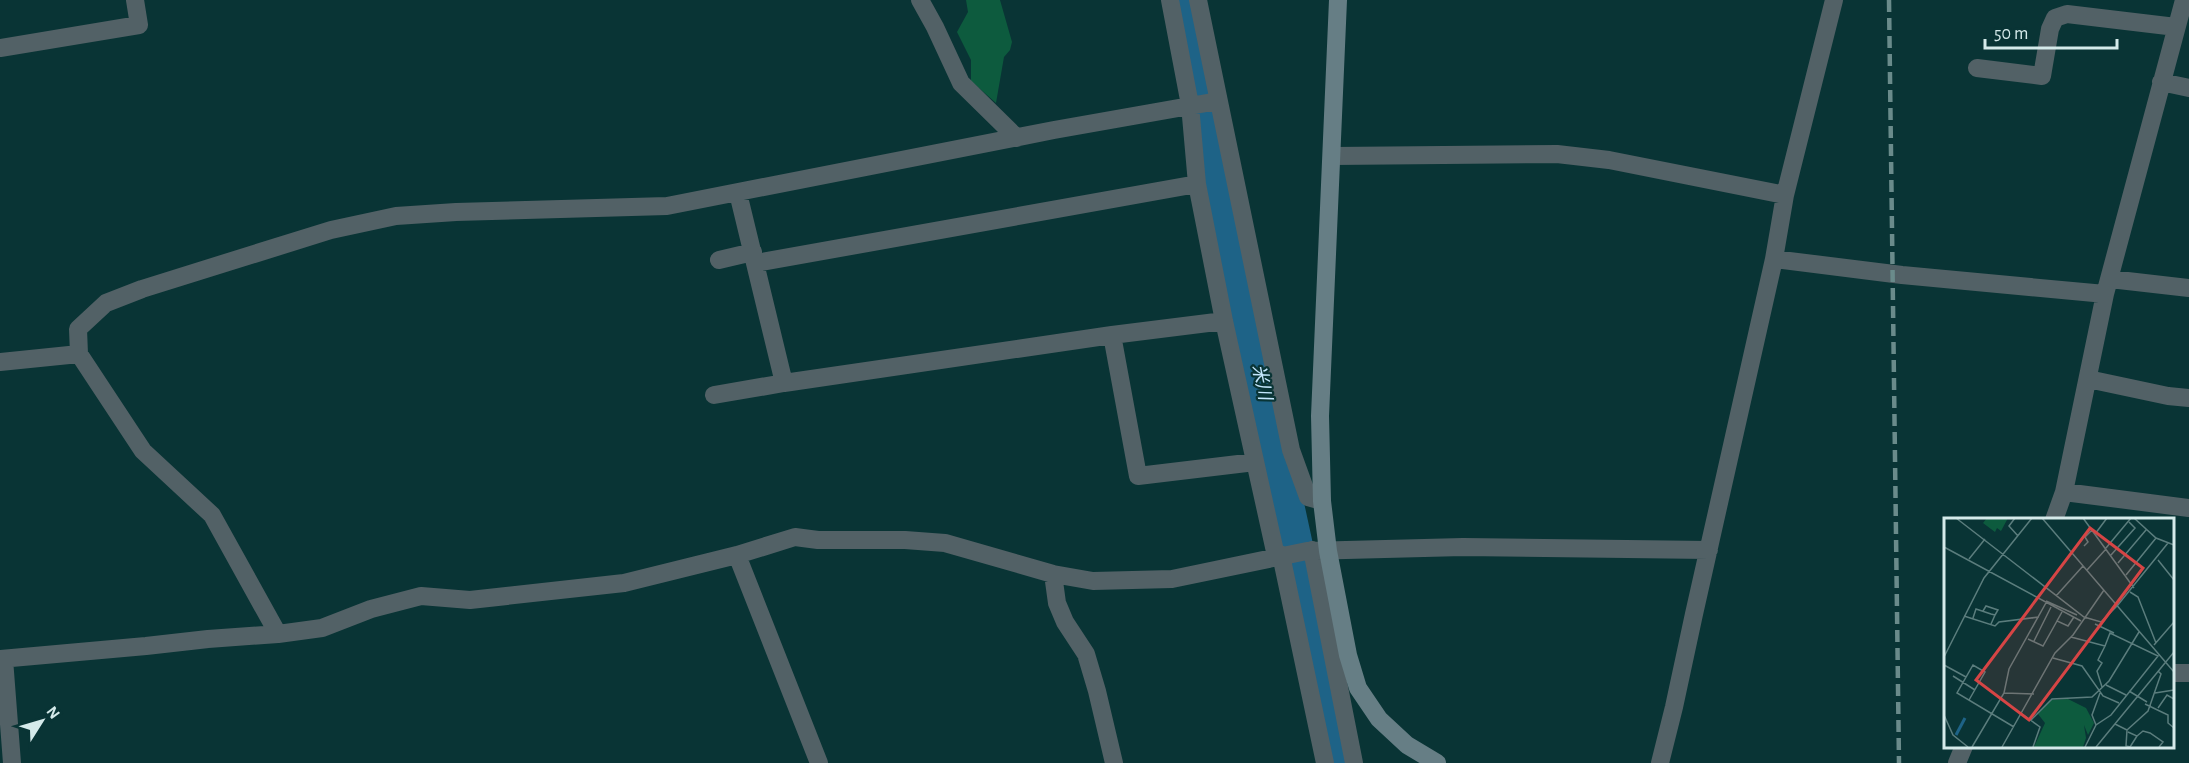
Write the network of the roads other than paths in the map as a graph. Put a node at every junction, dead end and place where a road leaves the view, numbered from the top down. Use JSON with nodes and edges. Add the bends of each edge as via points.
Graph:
{"nodes":[{"id":1,"x":135,"y":0,"type":"edge"},
{"id":2,"x":920,"y":0,"type":"edge"},
{"id":3,"x":1170,"y":0,"type":"edge"},
{"id":4,"x":1198,"y":0,"type":"edge"},
{"id":5,"x":1338,"y":0,"type":"edge"},
{"id":6,"x":1834,"y":0,"type":"edge"},
{"id":7,"x":2184,"y":0,"type":"edge"},
{"id":8,"x":2176,"y":27,"type":"junction"},
{"id":9,"x":0,"y":48,"type":"edge"},
{"id":10,"x":1977,"y":68,"type":"dead end"},
{"id":11,"x":2161,"y":81,"type":"junction"},
{"id":12,"x":2189,"y":88,"type":"edge"},
{"id":13,"x":1218,"y":101,"type":"junction"},
{"id":14,"x":1190,"y":105,"type":"junction"},
{"id":15,"x":1017,"y":138,"type":"junction"},
{"id":16,"x":1333,"y":156,"type":"junction"},
{"id":17,"x":1197,"y":184,"type":"junction"},
{"id":18,"x":738,"y":193,"type":"junction"},
{"id":19,"x":1785,"y":195,"type":"junction"},
{"id":20,"x":755,"y":257,"type":"junction"},
{"id":21,"x":1774,"y":259,"type":"junction"},
{"id":22,"x":719,"y":260,"type":"dead end"},
{"id":23,"x":2107,"y":286,"type":"junction"},
{"id":24,"x":2189,"y":288,"type":"edge"},
{"id":25,"x":1224,"y":321,"type":"junction"},
{"id":26,"x":1112,"y":335,"type":"junction"},
{"id":27,"x":79,"y":354,"type":"junction"},
{"id":28,"x":0,"y":363,"type":"edge"},
{"id":29,"x":2088,"y":379,"type":"junction"},
{"id":30,"x":784,"y":383,"type":"junction"},
{"id":31,"x":714,"y":395,"type":"dead end"},
{"id":32,"x":2189,"y":398,"type":"edge"},
{"id":33,"x":1255,"y":462,"type":"junction"},
{"id":34,"x":2064,"y":492,"type":"junction"},
{"id":35,"x":1322,"y":501,"type":"junction"},
{"id":36,"x":2189,"y":508,"type":"edge"},
{"id":37,"x":2055,"y":518,"type":"edge"},
{"id":38,"x":1316,"y":550,"type":"junction"},
{"id":39,"x":1709,"y":550,"type":"junction"},
{"id":40,"x":737,"y":555,"type":"junction"},
{"id":41,"x":1281,"y":555,"type":"junction"},
{"id":42,"x":1053,"y":574,"type":"junction"},
{"id":43,"x":278,"y":634,"type":"junction"},
{"id":44,"x":2,"y":659,"type":"edge"},
{"id":45,"x":2189,"y":673,"type":"edge"},
{"id":46,"x":2174,"y":674,"type":"edge"},
{"id":47,"x":1964,"y":748,"type":"edge"},
{"id":48,"x":12,"y":763,"type":"edge"},
{"id":49,"x":819,"y":763,"type":"edge"},
{"id":50,"x":1114,"y":763,"type":"edge"},
{"id":51,"x":1325,"y":763,"type":"edge"},
{"id":52,"x":1354,"y":763,"type":"edge"},
{"id":53,"x":1437,"y":763,"type":"edge"},
{"id":54,"x":1660,"y":763,"type":"edge"},
{"id":55,"x":1957,"y":763,"type":"edge"}],
"edges":[{"from":1,"to":9,"type":"street","via":[[139,25]]},
{"from":2,"to":15,"type":"street","via":[[961,83]]},
{"from":3,"to":14,"type":"street"},
{"from":4,"to":13,"type":"street"},
{"from":5,"to":16,"type":"street"},
{"from":6,"to":19,"type":"street"},
{"from":7,"to":8,"type":"street"},
{"from":8,"to":10,"type":"street","via":[[2067,14],[2055,18],[2050,29],[2042,76]]},
{"from":8,"to":11,"type":"street"},
{"from":11,"to":12,"type":"street"},
{"from":11,"to":23,"type":"street"},
{"from":13,"to":14,"type":"street"},
{"from":13,"to":35,"type":"street","via":[[1291,450],[1308,497]]},
{"from":14,"to":15,"type":"street"},
{"from":14,"to":17,"type":"street"},
{"from":15,"to":18,"type":"street"},
{"from":16,"to":19,"type":"street","via":[[1557,154],[1610,160]]},
{"from":16,"to":35,"type":"street","via":[[1320,416]]},
{"from":17,"to":20,"type":"street"},
{"from":17,"to":25,"type":"street"},
{"from":18,"to":20,"type":"street"},
{"from":18,"to":27,"type":"street","via":[[667,206],[396,216],[331,230],[105,303],[78,329]]},
{"from":19,"to":21,"type":"street"},
{"from":20,"to":22,"type":"street"},
{"from":20,"to":30,"type":"street"},
{"from":21,"to":23,"type":"street","via":[[1902,275]]},
{"from":21,"to":39,"type":"street"},
{"from":23,"to":24,"type":"street"},
{"from":23,"to":29,"type":"street"},
{"from":25,"to":26,"type":"street"},
{"from":25,"to":33,"type":"street"},
{"from":26,"to":30,"type":"street"},
{"from":26,"to":33,"type":"street","via":[[1138,476]]},
{"from":27,"to":28,"type":"street"},
{"from":27,"to":43,"type":"street","via":[[143,451],[212,515]]},
{"from":29,"to":32,"type":"street"},
{"from":29,"to":34,"type":"street"},
{"from":30,"to":31,"type":"street"},
{"from":33,"to":41,"type":"street"},
{"from":34,"to":36,"type":"street"},
{"from":34,"to":37,"type":"street"},
{"from":35,"to":38,"type":"street"},
{"from":38,"to":39,"type":"street"},
{"from":38,"to":41,"type":"street"},
{"from":38,"to":52,"type":"street"},
{"from":38,"to":53,"type":"street","via":[[1358,688],[1380,719],[1407,745]]},
{"from":39,"to":54,"type":"street"},
{"from":40,"to":42,"type":"street","via":[[795,537],[905,540],[945,543]]},
{"from":40,"to":43,"type":"street","via":[[624,583],[470,600],[421,596],[371,609],[322,628]]},
{"from":40,"to":49,"type":"street"},
{"from":41,"to":42,"type":"street","via":[[1172,579],[1093,580]]},
{"from":41,"to":51,"type":"street"},
{"from":42,"to":50,"type":"street","via":[[1057,603],[1086,654]]},
{"from":43,"to":44,"type":"street"},
{"from":44,"to":48,"type":"street"},
{"from":45,"to":46,"type":"street"},
{"from":47,"to":55,"type":"street"}]}
